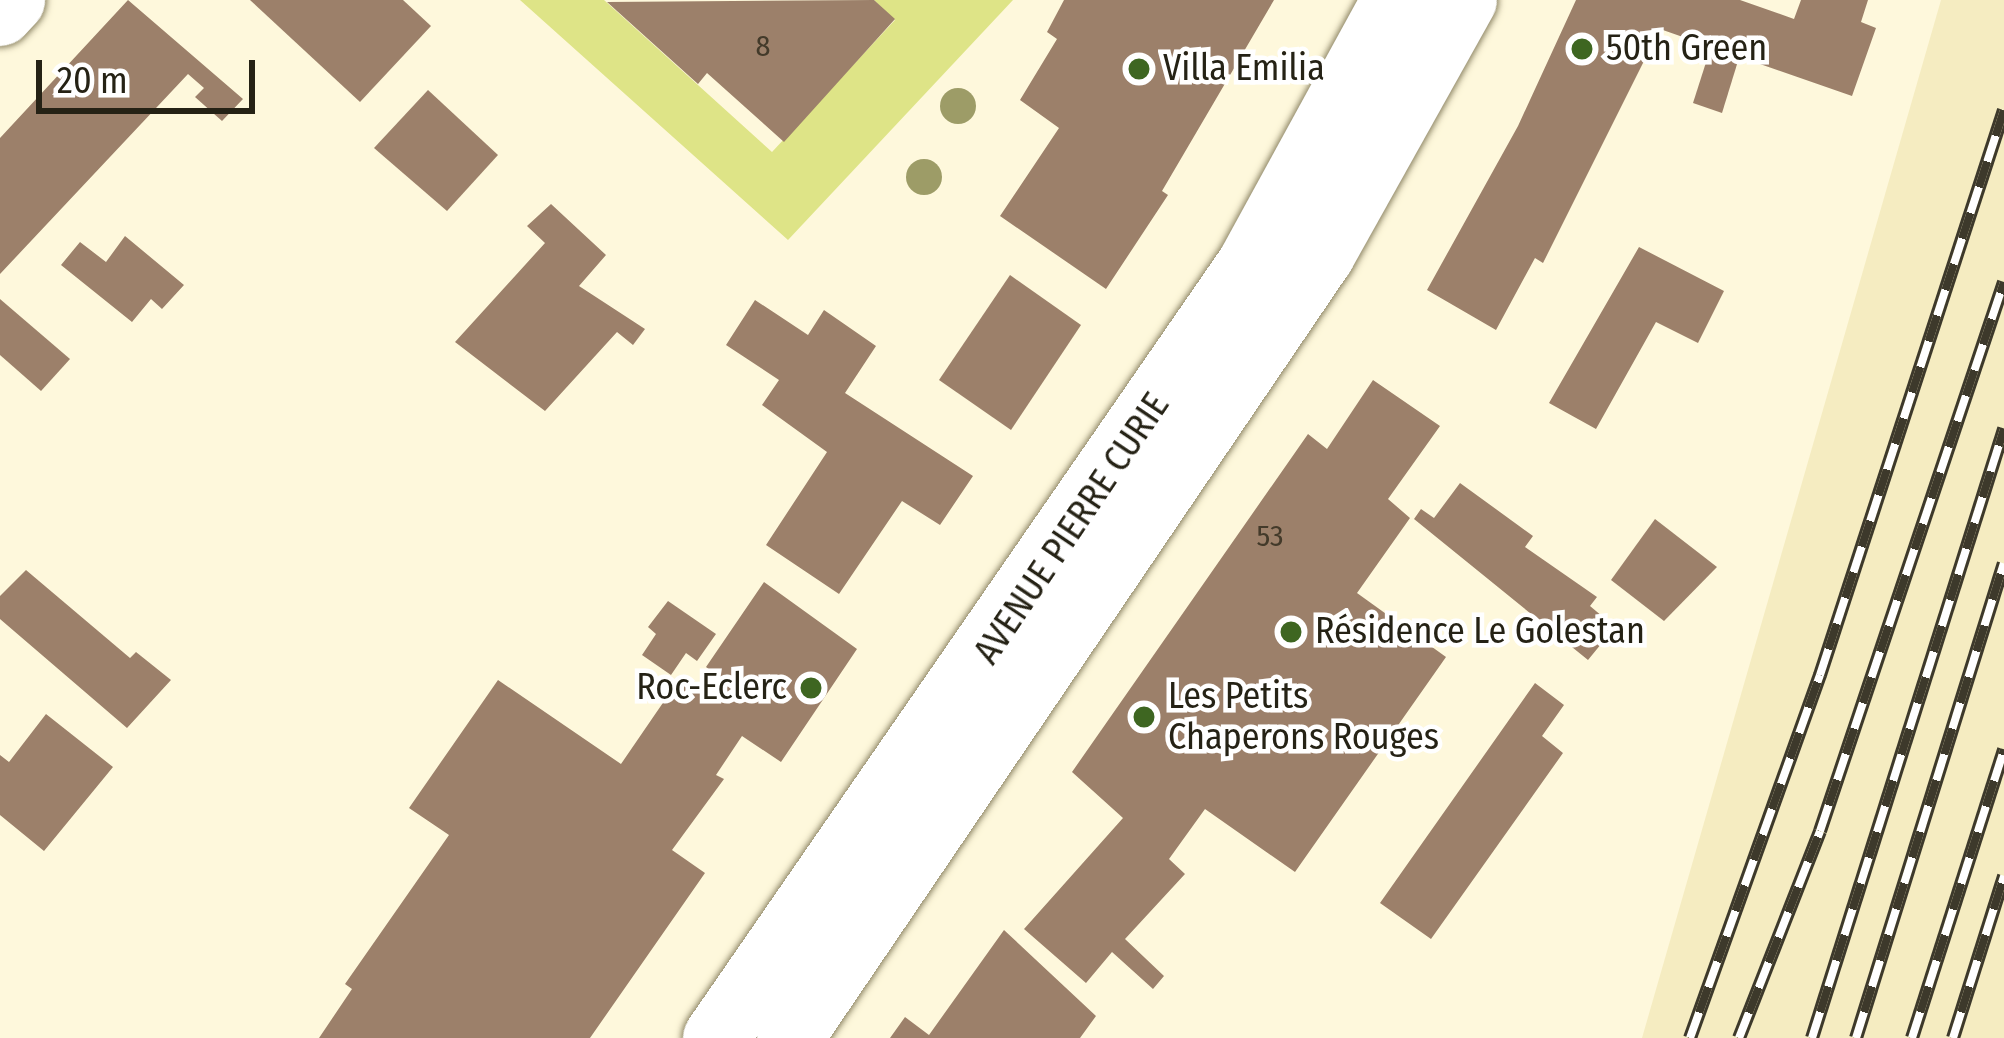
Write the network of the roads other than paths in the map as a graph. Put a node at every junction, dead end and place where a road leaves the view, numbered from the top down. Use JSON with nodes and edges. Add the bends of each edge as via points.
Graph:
{"nodes":[{"id":1,"x":12,"y":0,"type":"edge"},
{"id":2,"x":1395,"y":0,"type":"edge"},
{"id":3,"x":1464,"y":0,"type":"edge"},
{"id":4,"x":0,"y":13,"type":"edge"},
{"id":5,"x":716,"y":1038,"type":"edge"},
{"id":6,"x":790,"y":1038,"type":"edge"}],
"edges":[{"from":1,"to":4,"type":"main road"},
{"from":2,"to":5,"type":"main road","name":"AVENUE PIERRE CURIE","via":[[1250,265]]},
{"from":3,"to":6,"type":"main road","name":"AVENUE PIERRE CURIE","via":[[1322,254]]}]}
